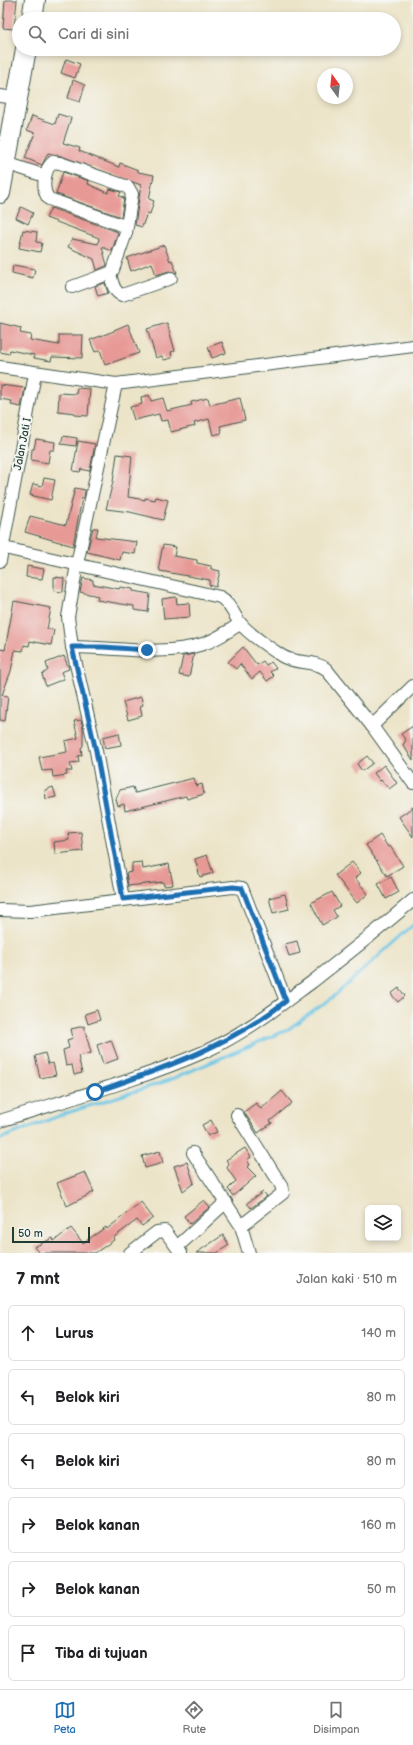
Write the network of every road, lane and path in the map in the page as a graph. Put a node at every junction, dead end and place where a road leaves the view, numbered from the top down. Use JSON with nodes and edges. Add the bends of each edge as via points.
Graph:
{"nodes":[{"id":1,"x":35,"y":0,"type":"edge"},
{"id":2,"x":33,"y":12,"type":"edge"},
{"id":3,"x":24,"y":56,"type":"edge"},
{"id":4,"x":9,"y":97,"type":"edge"},
{"id":5,"x":6,"y":163,"type":"junction"},
{"id":6,"x":45,"y":176,"type":"junction"},
{"id":7,"x":0,"y":193,"type":"edge"},
{"id":8,"x":127,"y":226,"type":"junction"},
{"id":9,"x":110,"y":273,"type":"junction"},
{"id":10,"x":171,"y":278,"type":"dead end"},
{"id":11,"x":72,"y":287,"type":"dead end"},
{"id":12,"x":413,"y":346,"type":"edge"},
{"id":13,"x":0,"y":367,"type":"edge"},
{"id":14,"x":35,"y":374,"type":"junction"},
{"id":15,"x":116,"y":384,"type":"junction"},
{"id":16,"x":1,"y":547,"type":"edge"},
{"id":17,"x":0,"y":562,"type":"edge"},
{"id":18,"x":77,"y":564,"type":"junction"},
{"id":19,"x":240,"y":624,"type":"junction"},
{"id":20,"x":72,"y":647,"type":"junction"},
{"id":21,"x":413,"y":686,"type":"edge"},
{"id":22,"x":372,"y":726,"type":"junction"},
{"id":23,"x":413,"y":783,"type":"edge"},
{"id":24,"x":123,"y":899,"type":"junction"},
{"id":25,"x":413,"y":900,"type":"edge"},
{"id":26,"x":0,"y":910,"type":"edge"},
{"id":27,"x":286,"y":1001,"type":"junction"},
{"id":28,"x":237,"y":1115,"type":"dead end"},
{"id":29,"x":0,"y":1121,"type":"edge"},
{"id":30,"x":192,"y":1153,"type":"dead end"},
{"id":31,"x":226,"y":1202,"type":"junction"},
{"id":32,"x":241,"y":1226,"type":"junction"},
{"id":33,"x":179,"y":1250,"type":"edge"},
{"id":34,"x":130,"y":1253,"type":"edge"},
{"id":35,"x":249,"y":1253,"type":"edge"}],
"edges":[{"from":1,"to":2,"type":"main road"},
{"from":3,"to":4,"type":"main road"},
{"from":4,"to":5,"type":"main road"},
{"from":5,"to":6,"type":"street"},
{"from":5,"to":7,"type":"main road"},
{"from":6,"to":8,"type":"street","via":[[49,199]]},
{"from":6,"to":8,"type":"street","via":[[53,162],[128,187],[132,194]]},
{"from":8,"to":9,"type":"street","via":[[115,266]]},
{"from":9,"to":10,"type":"street","via":[[115,290],[122,295]]},
{"from":9,"to":11,"type":"street"},
{"from":12,"to":15,"type":"street"},
{"from":13,"to":14,"type":"street"},
{"from":14,"to":15,"type":"street"},
{"from":14,"to":16,"type":"street","name":"Jalan Jati I"},
{"from":15,"to":18,"type":"street"},
{"from":16,"to":17,"type":"street","name":"Jalan Jati I"},
{"from":16,"to":18,"type":"street"},
{"from":18,"to":19,"type":"street","via":[[220,597],[228,603]]},
{"from":18,"to":20,"type":"street","via":[[68,617]]},
{"from":19,"to":20,"type":"street","via":[[214,640],[166,651]]},
{"from":19,"to":22,"type":"street","via":[[282,656],[295,661],[316,663],[326,669]]},
{"from":20,"to":24,"type":"street","via":[[96,751]]},
{"from":21,"to":22,"type":"street"},
{"from":22,"to":23,"type":"street"},
{"from":24,"to":26,"type":"street","via":[[30,911]]},
{"from":24,"to":27,"type":"street","via":[[242,888]]},
{"from":25,"to":27,"type":"street","via":[[378,931]]},
{"from":27,"to":29,"type":"street","via":[[264,1019],[207,1050],[95,1092]]},
{"from":28,"to":32,"type":"street","via":[[283,1191]]},
{"from":30,"to":31,"type":"street"},
{"from":31,"to":32,"type":"street"},
{"from":31,"to":33,"type":"street"},
{"from":32,"to":35,"type":"street"},
{"from":33,"to":34,"type":"street","via":[[164,1231],[161,1231]]}]}
